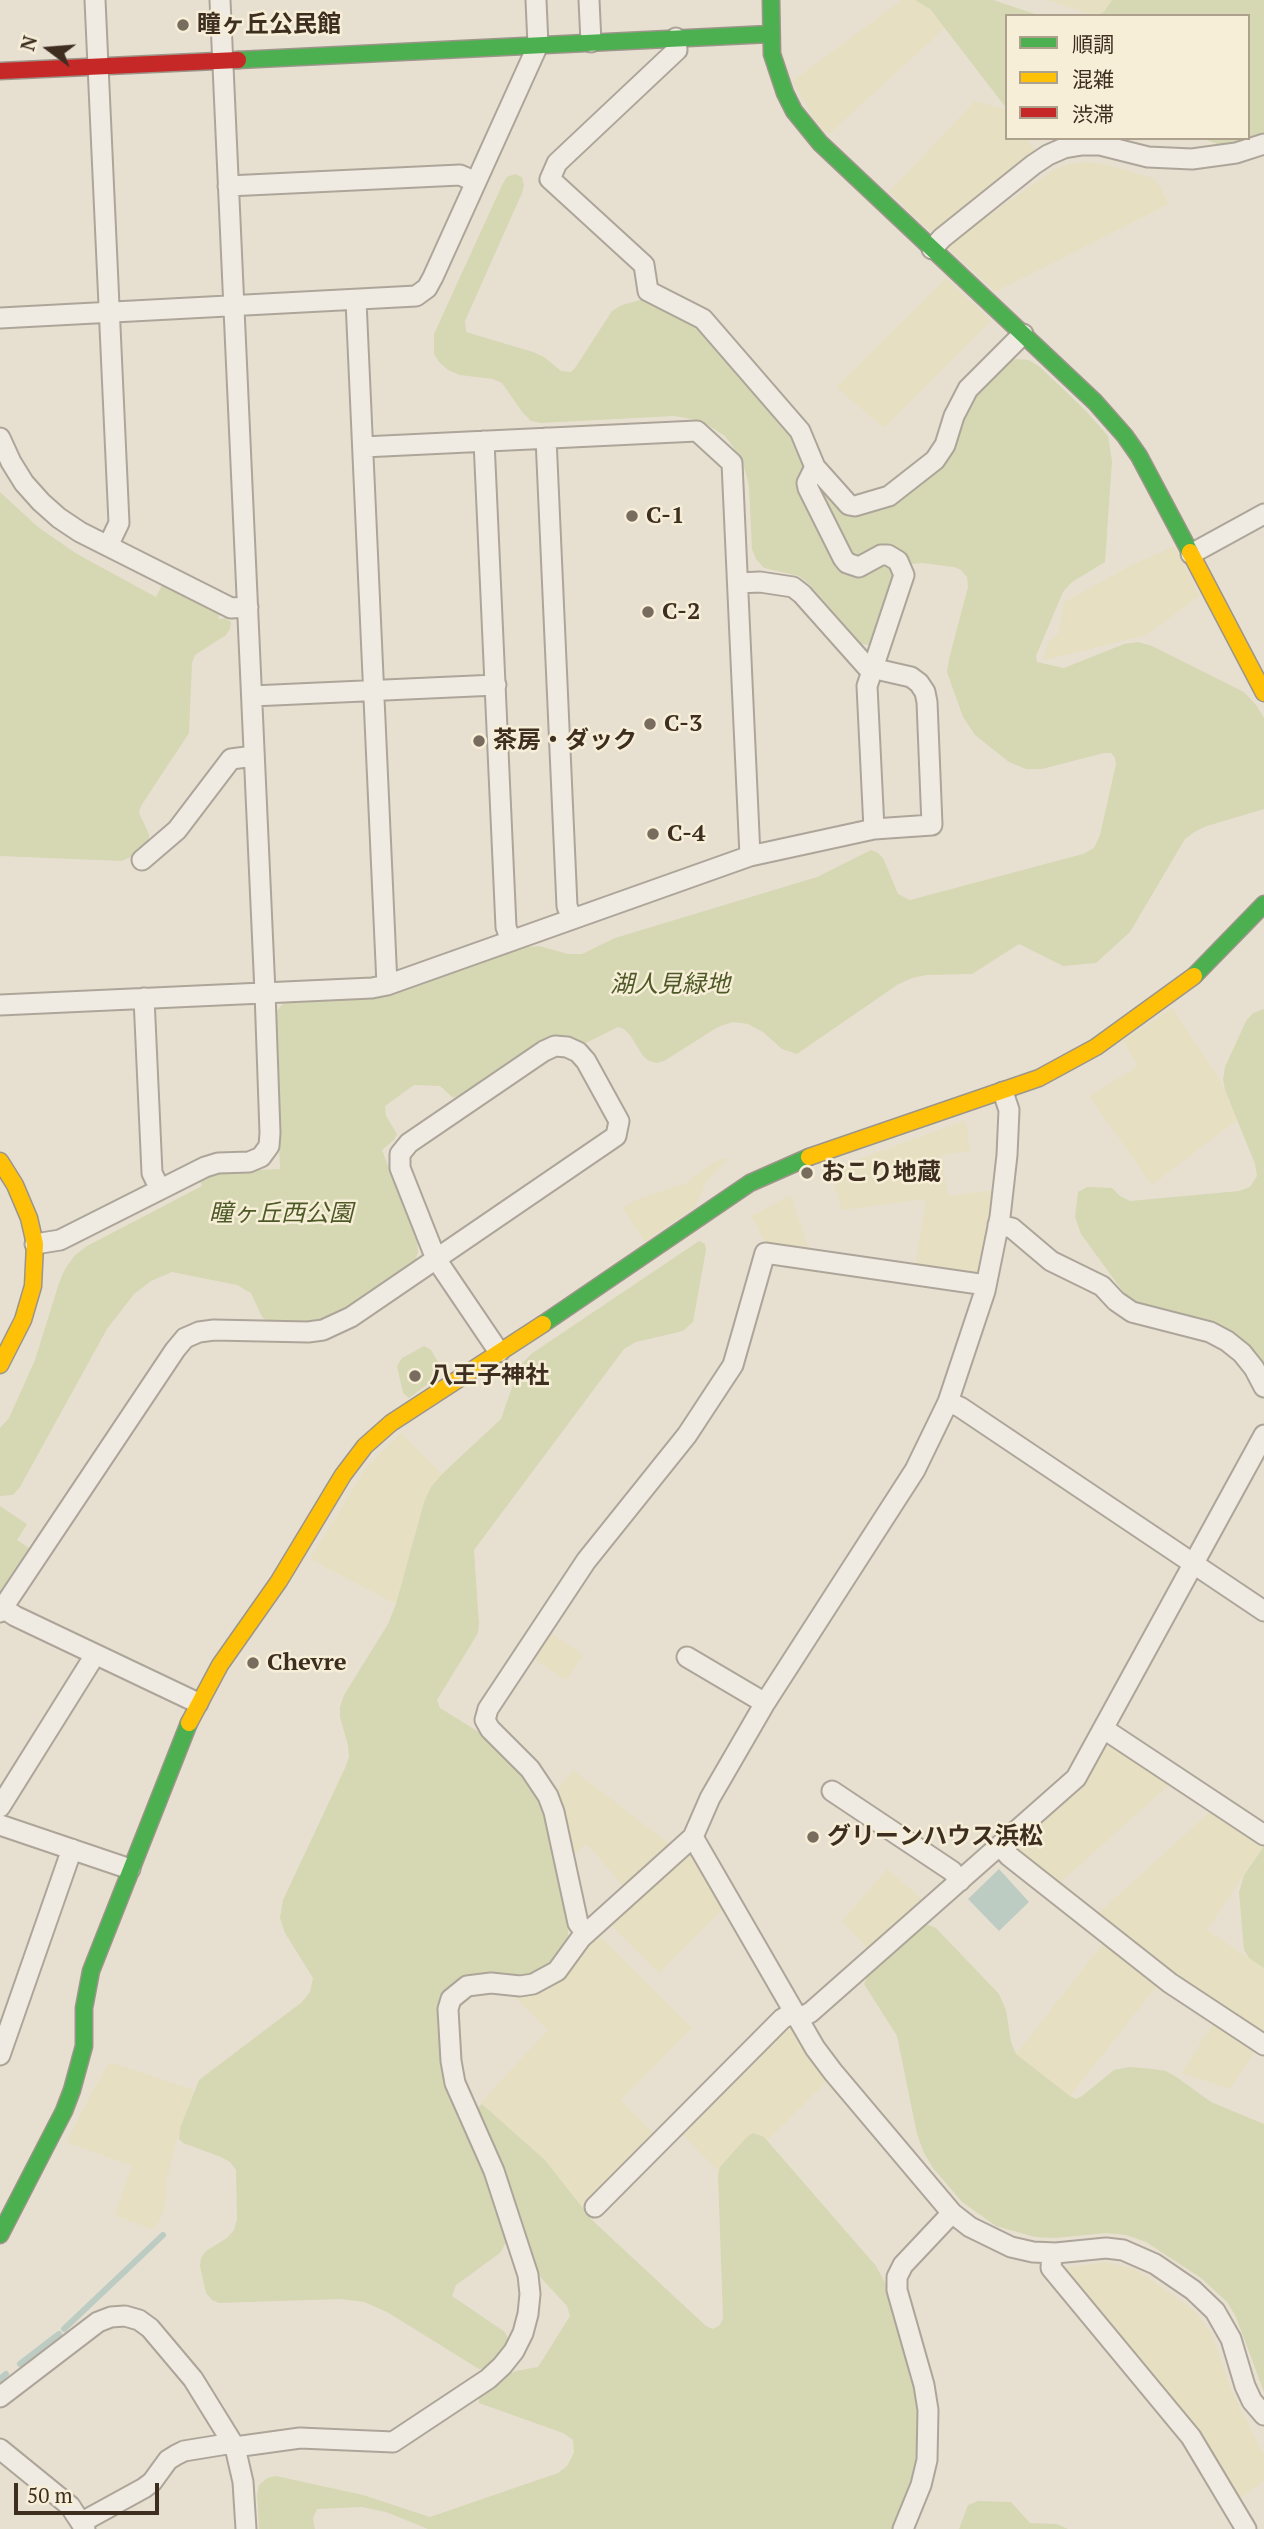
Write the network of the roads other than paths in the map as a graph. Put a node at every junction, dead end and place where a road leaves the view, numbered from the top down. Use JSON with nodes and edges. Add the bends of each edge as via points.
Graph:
{"nodes":[{"id":1,"x":95,"y":0,"type":"edge"},
{"id":2,"x":220,"y":0,"type":"edge"},
{"id":3,"x":536,"y":0,"type":"edge"},
{"id":4,"x":589,"y":0,"type":"edge"},
{"id":5,"x":771,"y":0,"type":"edge"},
{"id":6,"x":770,"y":34,"type":"junction"},
{"id":7,"x":676,"y":38,"type":"junction"},
{"id":8,"x":591,"y":42,"type":"junction"},
{"id":9,"x":538,"y":45,"type":"junction"},
{"id":10,"x":223,"y":60,"type":"junction"},
{"id":11,"x":98,"y":66,"type":"junction"},
{"id":12,"x":0,"y":71,"type":"edge"},
{"id":13,"x":1264,"y":144,"type":"edge"},
{"id":14,"x":476,"y":182,"type":"junction"},
{"id":15,"x":228,"y":186,"type":"junction"},
{"id":16,"x":932,"y":248,"type":"junction"},
{"id":17,"x":356,"y":301,"type":"junction"},
{"id":18,"x":234,"y":307,"type":"junction"},
{"id":19,"x":110,"y":313,"type":"junction"},
{"id":20,"x":0,"y":318,"type":"edge"},
{"id":21,"x":1023,"y":334,"type":"junction"},
{"id":22,"x":0,"y":438,"type":"edge"},
{"id":23,"x":546,"y":438,"type":"junction"},
{"id":24,"x":484,"y":441,"type":"junction"},
{"id":25,"x":363,"y":447,"type":"junction"},
{"id":26,"x":815,"y":467,"type":"junction"},
{"id":27,"x":1264,"y":514,"type":"edge"},
{"id":28,"x":108,"y":546,"type":"junction"},
{"id":29,"x":1191,"y":554,"type":"junction"},
{"id":30,"x":738,"y":583,"type":"junction"},
{"id":31,"x":248,"y":607,"type":"junction"},
{"id":32,"x":874,"y":670,"type":"junction"},
{"id":33,"x":496,"y":685,"type":"junction"},
{"id":34,"x":374,"y":691,"type":"junction"},
{"id":35,"x":1264,"y":693,"type":"edge"},
{"id":36,"x":252,"y":696,"type":"junction"},
{"id":37,"x":254,"y":756,"type":"junction"},
{"id":38,"x":874,"y":828,"type":"junction"},
{"id":39,"x":750,"y":856,"type":"junction"},
{"id":40,"x":142,"y":860,"type":"dead end"},
{"id":41,"x":1264,"y":904,"type":"edge"},
{"id":42,"x":572,"y":919,"type":"junction"},
{"id":43,"x":511,"y":941,"type":"junction"},
{"id":44,"x":387,"y":985,"type":"junction"},
{"id":45,"x":265,"y":992,"type":"junction"},
{"id":46,"x":144,"y":999,"type":"junction"},
{"id":47,"x":0,"y":1006,"type":"edge"},
{"id":48,"x":1003,"y":1092,"type":"junction"},
{"id":49,"x":0,"y":1161,"type":"edge"},
{"id":50,"x":159,"y":1189,"type":"junction"},
{"id":51,"x":998,"y":1225,"type":"junction"},
{"id":52,"x":35,"y":1244,"type":"junction"},
{"id":53,"x":436,"y":1259,"type":"junction"},
{"id":54,"x":986,"y":1285,"type":"junction"},
{"id":55,"x":499,"y":1352,"type":"junction"},
{"id":56,"x":0,"y":1365,"type":"edge"},
{"id":57,"x":1264,"y":1387,"type":"edge"},
{"id":58,"x":948,"y":1402,"type":"junction"},
{"id":59,"x":1264,"y":1434,"type":"edge"},
{"id":60,"x":1195,"y":1564,"type":"junction"},
{"id":61,"x":1,"y":1610,"type":"edge"},
{"id":62,"x":1264,"y":1611,"type":"edge"},
{"id":63,"x":95,"y":1655,"type":"junction"},
{"id":64,"x":687,"y":1657,"type":"dead end"},
{"id":65,"x":198,"y":1703,"type":"junction"},
{"id":66,"x":765,"y":1703,"type":"junction"},
{"id":67,"x":1104,"y":1729,"type":"junction"},
{"id":68,"x":832,"y":1791,"type":"dead end"},
{"id":69,"x":0,"y":1807,"type":"edge"},
{"id":70,"x":0,"y":1825,"type":"edge"},
{"id":71,"x":1264,"y":1835,"type":"edge"},
{"id":72,"x":693,"y":1837,"type":"junction"},
{"id":73,"x":1000,"y":1846,"type":"junction"},
{"id":74,"x":72,"y":1849,"type":"junction"},
{"id":75,"x":130,"y":1869,"type":"junction"},
{"id":76,"x":960,"y":1881,"type":"junction"},
{"id":77,"x":586,"y":1933,"type":"junction"},
{"id":78,"x":797,"y":2016,"type":"junction"},
{"id":79,"x":1264,"y":2045,"type":"edge"},
{"id":80,"x":0,"y":2056,"type":"edge"},
{"id":81,"x":595,"y":2207,"type":"dead end"},
{"id":82,"x":952,"y":2213,"type":"junction"},
{"id":83,"x":0,"y":2235,"type":"edge"},
{"id":84,"x":1052,"y":2253,"type":"junction"},
{"id":85,"x":0,"y":2398,"type":"edge"},
{"id":86,"x":1264,"y":2415,"type":"edge"},
{"id":87,"x":234,"y":2445,"type":"junction"},
{"id":88,"x":0,"y":2449,"type":"edge"},
{"id":89,"x":83,"y":2526,"type":"edge"},
{"id":90,"x":246,"y":2529,"type":"edge"},
{"id":91,"x":903,"y":2529,"type":"edge"},
{"id":92,"x":1246,"y":2529,"type":"edge"}],
"edges":[{"from":1,"to":11,"type":"street"},
{"from":2,"to":10,"type":"street"},
{"from":3,"to":9,"type":"street"},
{"from":4,"to":8,"type":"street"},
{"from":5,"to":6,"type":"street"},
{"from":6,"to":7,"type":"street"},
{"from":6,"to":16,"type":"street","via":[[785,93],[806,128]]},
{"from":7,"to":8,"type":"street"},
{"from":7,"to":26,"type":"street","via":[[677,50],[557,163],[550,179],[644,265],[648,291],[703,319],[800,431]]},
{"from":8,"to":9,"type":"street"},
{"from":9,"to":10,"type":"street"},
{"from":9,"to":14,"type":"street"},
{"from":10,"to":11,"type":"street"},
{"from":10,"to":15,"type":"street"},
{"from":11,"to":12,"type":"street"},
{"from":11,"to":19,"type":"street"},
{"from":13,"to":16,"type":"street","via":[[1192,159],[1148,157],[1100,145],[1064,148],[1033,165]]},
{"from":14,"to":15,"type":"street","via":[[460,175]]},
{"from":14,"to":17,"type":"street","via":[[426,288],[416,296]]},
{"from":15,"to":18,"type":"street"},
{"from":16,"to":21,"type":"street"},
{"from":17,"to":18,"type":"street"},
{"from":17,"to":25,"type":"street"},
{"from":18,"to":19,"type":"street"},
{"from":18,"to":31,"type":"street"},
{"from":19,"to":20,"type":"street"},
{"from":19,"to":28,"type":"street","via":[[119,523]]},
{"from":21,"to":26,"type":"street","via":[[968,390],[942,453],[889,496],[849,505]]},
{"from":21,"to":29,"type":"street","via":[[1125,436]]},
{"from":22,"to":28,"type":"street","via":[[11,462],[41,502],[80,532]]},
{"from":23,"to":24,"type":"street"},
{"from":23,"to":30,"type":"street","via":[[697,431],[732,463]]},
{"from":23,"to":42,"type":"street","via":[[567,906]]},
{"from":24,"to":25,"type":"street"},
{"from":24,"to":33,"type":"street"},
{"from":25,"to":34,"type":"street"},
{"from":26,"to":32,"type":"street","via":[[808,488],[847,563],[859,566],[888,555],[902,567],[903,582]]},
{"from":27,"to":29,"type":"street"},
{"from":28,"to":31,"type":"street","via":[[231,608]]},
{"from":29,"to":35,"type":"street"},
{"from":30,"to":32,"type":"street","via":[[793,587],[862,663]]},
{"from":30,"to":39,"type":"street"},
{"from":31,"to":36,"type":"street"},
{"from":32,"to":38,"type":"street","via":[[867,686]]},
{"from":32,"to":38,"type":"street","via":[[911,677],[925,692],[932,825]]},
{"from":33,"to":34,"type":"street"},
{"from":33,"to":43,"type":"street","via":[[506,928]]},
{"from":34,"to":36,"type":"street"},
{"from":34,"to":44,"type":"street"},
{"from":36,"to":37,"type":"street"},
{"from":37,"to":40,"type":"street","via":[[231,759],[177,830]]},
{"from":37,"to":45,"type":"street"},
{"from":38,"to":39,"type":"street"},
{"from":39,"to":42,"type":"street"},
{"from":41,"to":48,"type":"street","via":[[1213,958],[1165,999],[1096,1047]]},
{"from":42,"to":43,"type":"street"},
{"from":43,"to":44,"type":"street"},
{"from":44,"to":45,"type":"street"},
{"from":45,"to":46,"type":"street"},
{"from":45,"to":50,"type":"street","via":[[269,1146],[261,1157],[249,1162],[218,1163]]},
{"from":46,"to":47,"type":"street"},
{"from":46,"to":50,"type":"street","via":[[152,1173]]},
{"from":48,"to":51,"type":"street","via":[[1009,1110]]},
{"from":48,"to":55,"type":"street","via":[[799,1160],[760,1178]]},
{"from":49,"to":52,"type":"street","via":[[23,1201]]},
{"from":50,"to":52,"type":"street","via":[[60,1240]]},
{"from":51,"to":54,"type":"street"},
{"from":51,"to":57,"type":"street","via":[[1012,1228],[1051,1261],[1102,1286],[1132,1312],[1210,1332],[1227,1341],[1248,1360]]},
{"from":52,"to":56,"type":"street","via":[[29,1304]]},
{"from":53,"to":53,"type":"street","via":[[616,1136],[619,1121],[578,1052],[567,1046],[544,1051],[409,1143],[400,1154],[400,1168]]},
{"from":53,"to":55,"type":"street"},
{"from":53,"to":61,"type":"street","via":[[351,1317],[323,1330],[214,1330],[185,1338]]},
{"from":54,"to":58,"type":"street"},
{"from":54,"to":77,"type":"street","via":[[765,1253],[733,1365],[687,1435],[586,1561],[485,1720],[548,1796],[578,1923]]},
{"from":55,"to":65,"type":"street","via":[[391,1423],[365,1446]]},
{"from":58,"to":60,"type":"street"},
{"from":58,"to":66,"type":"street","via":[[915,1470]]},
{"from":59,"to":60,"type":"street"},
{"from":60,"to":62,"type":"street"},
{"from":60,"to":67,"type":"street"},
{"from":61,"to":63,"type":"street"},
{"from":63,"to":65,"type":"street"},
{"from":63,"to":69,"type":"street"},
{"from":64,"to":66,"type":"street"},
{"from":65,"to":75,"type":"street"},
{"from":66,"to":72,"type":"street"},
{"from":67,"to":71,"type":"street"},
{"from":67,"to":73,"type":"street","via":[[1076,1778]]},
{"from":68,"to":76,"type":"street","via":[[952,1871]]},
{"from":70,"to":74,"type":"street"},
{"from":72,"to":77,"type":"street"},
{"from":72,"to":78,"type":"street"},
{"from":73,"to":76,"type":"street"},
{"from":73,"to":79,"type":"street","via":[[1170,1983]]},
{"from":74,"to":75,"type":"street"},
{"from":74,"to":80,"type":"street"},
{"from":75,"to":83,"type":"street","via":[[91,1970],[83,2046],[72,2090]]},
{"from":76,"to":78,"type":"street","via":[[811,2012]]},
{"from":77,"to":87,"type":"street","via":[[546,1978],[520,1986],[467,1986],[451,1999],[447,2009],[455,2083],[494,2171],[528,2275],[528,2314],[514,2351],[488,2379],[393,2442],[300,2438]]},
{"from":78,"to":81,"type":"street","via":[[782,2019]]},
{"from":78,"to":82,"type":"street","via":[[833,2072]]},
{"from":82,"to":84,"type":"street","via":[[989,2239]]},
{"from":82,"to":91,"type":"street","via":[[897,2277],[928,2410],[927,2460]]},
{"from":84,"to":86,"type":"street","via":[[1123,2250],[1155,2264],[1192,2290],[1224,2325],[1245,2386]]},
{"from":84,"to":92,"type":"street","via":[[1051,2268],[1191,2437]]},
{"from":85,"to":87,"type":"street","via":[[98,2322],[125,2316],[150,2328],[193,2379]]},
{"from":87,"to":89,"type":"street","via":[[176,2455],[152,2482]]},
{"from":87,"to":90,"type":"street","via":[[243,2482]]},
{"from":88,"to":89,"type":"street","via":[[70,2506]]}]}
